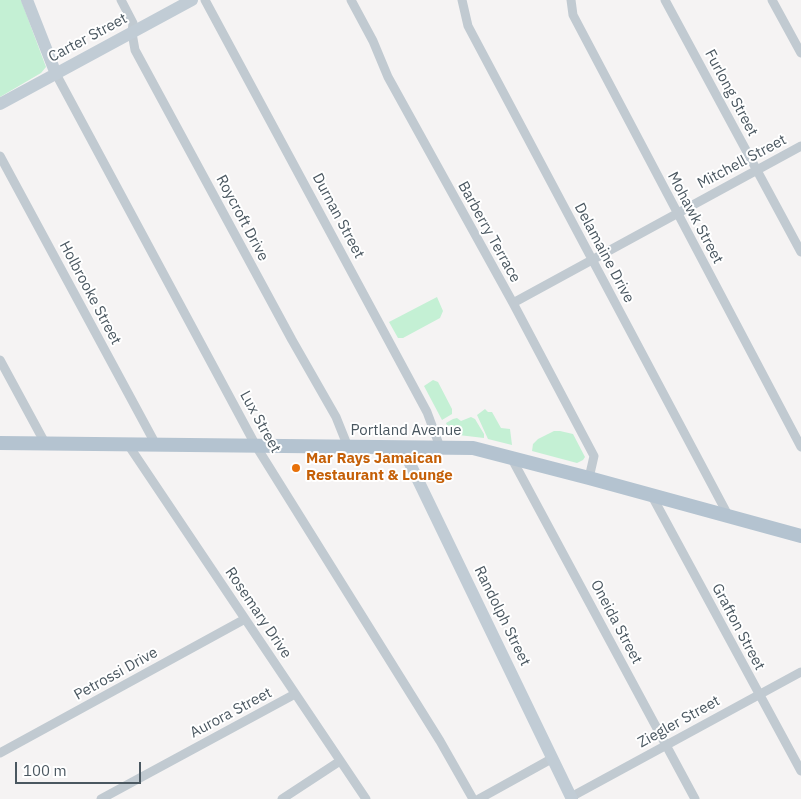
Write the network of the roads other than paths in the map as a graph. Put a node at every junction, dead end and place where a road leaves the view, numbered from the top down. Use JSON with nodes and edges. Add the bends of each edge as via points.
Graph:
{"nodes":[{"id":1,"x":27,"y":0,"type":"edge"},
{"id":2,"x":121,"y":0,"type":"edge"},
{"id":3,"x":192,"y":0,"type":"edge"},
{"id":4,"x":205,"y":0,"type":"edge"},
{"id":5,"x":351,"y":0,"type":"edge"},
{"id":6,"x":462,"y":0,"type":"edge"},
{"id":7,"x":571,"y":0,"type":"edge"},
{"id":8,"x":665,"y":0,"type":"edge"},
{"id":9,"x":772,"y":0,"type":"edge"},
{"id":10,"x":132,"y":33,"type":"junction"},
{"id":11,"x":801,"y":53,"type":"edge"},
{"id":12,"x":56,"y":74,"type":"junction"},
{"id":13,"x":0,"y":104,"type":"edge"},
{"id":14,"x":801,"y":146,"type":"edge"},
{"id":15,"x":0,"y":156,"type":"edge"},
{"id":16,"x":757,"y":170,"type":"junction"},
{"id":17,"x":677,"y":213,"type":"junction"},
{"id":18,"x":801,"y":252,"type":"edge"},
{"id":19,"x":592,"y":260,"type":"junction"},
{"id":20,"x":512,"y":303,"type":"junction"},
{"id":21,"x":0,"y":360,"type":"edge"},
{"id":22,"x":0,"y":442,"type":"edge"},
{"id":23,"x":45,"y":443,"type":"junction"},
{"id":24,"x":126,"y":444,"type":"junction"},
{"id":25,"x":155,"y":444,"type":"junction"},
{"id":26,"x":256,"y":446,"type":"junction"},
{"id":27,"x":348,"y":447,"type":"junction"},
{"id":28,"x":402,"y":447,"type":"junction"},
{"id":29,"x":440,"y":447,"type":"junction"},
{"id":30,"x":801,"y":447,"type":"edge"},
{"id":31,"x":512,"y":459,"type":"junction"},
{"id":32,"x":589,"y":478,"type":"junction"},
{"id":33,"x":652,"y":496,"type":"junction"},
{"id":34,"x":729,"y":517,"type":"junction"},
{"id":35,"x":801,"y":536,"type":"edge"},
{"id":36,"x":245,"y":619,"type":"junction"},
{"id":37,"x":801,"y":672,"type":"edge"},
{"id":38,"x":296,"y":694,"type":"junction"},
{"id":39,"x":759,"y":694,"type":"junction"},
{"id":40,"x":666,"y":745,"type":"junction"},
{"id":41,"x":0,"y":753,"type":"edge"},
{"id":42,"x":553,"y":758,"type":"junction"},
{"id":43,"x":340,"y":761,"type":"junction"},
{"id":44,"x":801,"y":772,"type":"edge"},
{"id":45,"x":571,"y":798,"type":"edge"},
{"id":46,"x":101,"y":799,"type":"edge"},
{"id":47,"x":282,"y":799,"type":"edge"},
{"id":48,"x":366,"y":799,"type":"edge"},
{"id":49,"x":473,"y":799,"type":"edge"},
{"id":50,"x":479,"y":799,"type":"edge"},
{"id":51,"x":695,"y":799,"type":"edge"}],
"edges":[{"from":1,"to":12,"type":"street"},
{"from":2,"to":10,"type":"street","name":"Roycroft Drive","via":[[133,23]]},
{"from":3,"to":10,"type":"street","name":"Carter Street"},
{"from":4,"to":29,"type":"street","name":"Durnan Street","via":[[423,404]]},
{"from":5,"to":20,"type":"street","name":"Barberry Terrace","via":[[388,76]]},
{"from":6,"to":19,"type":"street","name":"Delamaine Drive","via":[[468,26]]},
{"from":7,"to":17,"type":"street","name":"Mohawk Street","via":[[573,15]]},
{"from":8,"to":16,"type":"street","name":"Furlong Street"},
{"from":9,"to":11,"type":"street"},
{"from":10,"to":12,"type":"street","name":"Carter Street"},
{"from":10,"to":27,"type":"street","name":"Roycroft Drive","via":[[135,50],[336,418]]},
{"from":12,"to":13,"type":"street","name":"Carter Street"},
{"from":12,"to":26,"type":"street","name":"Lux Street"},
{"from":14,"to":16,"type":"street","name":"Mitchell Street"},
{"from":15,"to":25,"type":"street","name":"Holbrooke Street"},
{"from":16,"to":17,"type":"street","name":"Mitchell Street"},
{"from":16,"to":18,"type":"street","name":"Furlong Street"},
{"from":17,"to":19,"type":"street","name":"Mitchell Street"},
{"from":17,"to":30,"type":"street","name":"Mohawk Street"},
{"from":19,"to":20,"type":"street","name":"Mitchell Street"},
{"from":19,"to":34,"type":"street","name":"Delamaine Drive"},
{"from":20,"to":32,"type":"street","name":"Barberry Terrace","via":[[594,456]]},
{"from":21,"to":23,"type":"street"},
{"from":22,"to":23,"type":"main road","name":"Portland Avenue"},
{"from":23,"to":24,"type":"main road","name":"Portland Avenue"},
{"from":24,"to":25,"type":"main road","name":"Portland Avenue"},
{"from":24,"to":36,"type":"street","name":"Rosemary Drive"},
{"from":25,"to":26,"type":"main road","name":"Portland Avenue"},
{"from":26,"to":27,"type":"main road","name":"Portland Avenue"},
{"from":26,"to":49,"type":"street","name":"Lux Street","via":[[440,740]]},
{"from":27,"to":28,"type":"main road","name":"Portland Avenue"},
{"from":28,"to":29,"type":"main road","name":"Portland Avenue"},
{"from":28,"to":42,"type":"street","name":"Randolph Street"},
{"from":29,"to":31,"type":"main road","name":"Portland Avenue","via":[[473,448]]},
{"from":31,"to":32,"type":"main road","name":"Portland Avenue"},
{"from":31,"to":40,"type":"street","name":"Oneida Street"},
{"from":32,"to":33,"type":"main road","name":"Portland Avenue"},
{"from":33,"to":34,"type":"main road","name":"Portland Avenue"},
{"from":33,"to":39,"type":"street","name":"Grafton Street"},
{"from":34,"to":35,"type":"main road","name":"Portland Avenue"},
{"from":36,"to":38,"type":"street","name":"Rosemary Drive"},
{"from":36,"to":41,"type":"street","name":"Petrossi Drive"},
{"from":37,"to":39,"type":"street","name":"Ziegler Street"},
{"from":38,"to":43,"type":"street","name":"Rosemary Drive"},
{"from":38,"to":46,"type":"street","name":"Aurora Street"},
{"from":39,"to":40,"type":"street","name":"Ziegler Street"},
{"from":39,"to":44,"type":"street","name":"Grafton Street"},
{"from":40,"to":45,"type":"street","name":"Ziegler Street"},
{"from":40,"to":51,"type":"street","name":"Oneida Street"},
{"from":42,"to":45,"type":"street","name":"Randolph Street"},
{"from":42,"to":50,"type":"street"},
{"from":43,"to":47,"type":"street"},
{"from":43,"to":48,"type":"street","name":"Rosemary Drive"}]}
